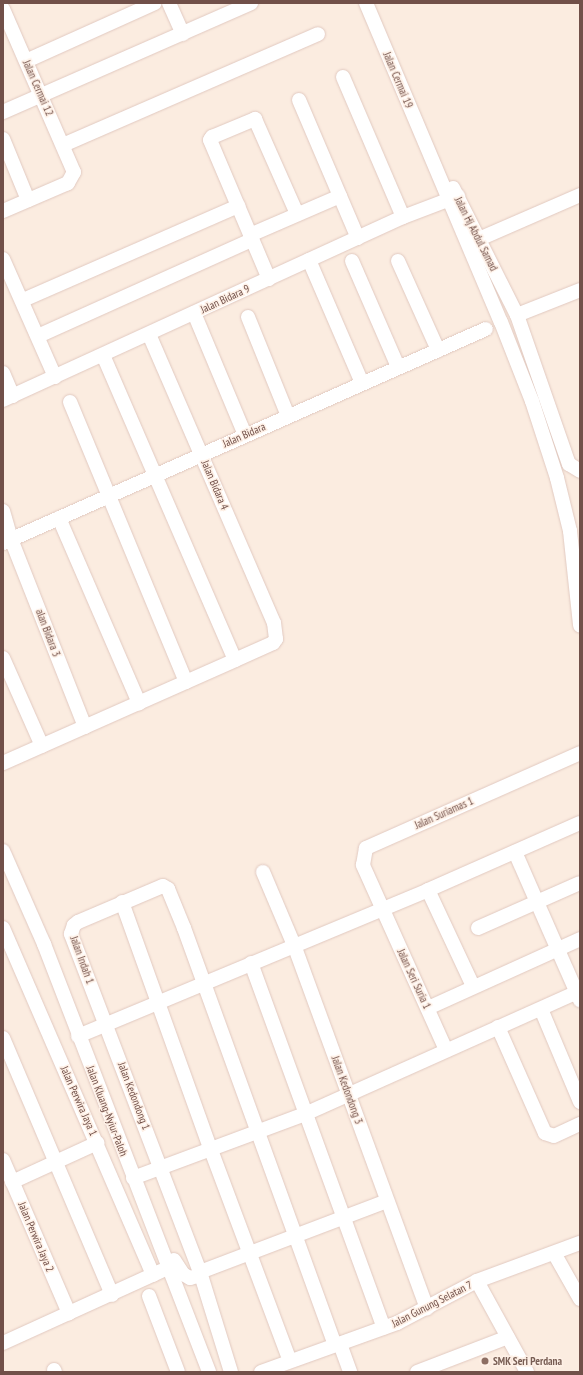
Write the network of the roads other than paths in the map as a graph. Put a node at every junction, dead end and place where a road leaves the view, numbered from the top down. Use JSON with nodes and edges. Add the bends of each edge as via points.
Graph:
{"nodes":[{"id":1,"x":155,"y":3,"type":"edge"},
{"id":2,"x":169,"y":3,"type":"edge"},
{"id":3,"x":250,"y":3,"type":"edge"},
{"id":4,"x":358,"y":3,"type":"edge"},
{"id":5,"x":366,"y":3,"type":"edge"},
{"id":6,"x":225,"y":8,"type":"edge"},
{"id":7,"x":3,"y":9,"type":"edge"},
{"id":8,"x":183,"y":34,"type":"junction"},
{"id":9,"x":318,"y":34,"type":"dead end"},
{"id":10,"x":26,"y":61,"type":"junction"},
{"id":11,"x":343,"y":77,"type":"dead end"},
{"id":12,"x":41,"y":96,"type":"junction"},
{"id":13,"x":299,"y":100,"type":"dead end"},
{"id":14,"x":3,"y":112,"type":"edge"},
{"id":15,"x":3,"y":139,"type":"edge"},
{"id":16,"x":63,"y":145,"type":"junction"},
{"id":17,"x":427,"y":158,"type":"junction"},
{"id":18,"x":580,"y":195,"type":"edge"},
{"id":19,"x":340,"y":196,"type":"junction"},
{"id":20,"x":453,"y":198,"type":"junction"},
{"id":21,"x":28,"y":200,"type":"junction"},
{"id":22,"x":238,"y":206,"type":"junction"},
{"id":23,"x":3,"y":211,"type":"edge"},
{"id":24,"x":297,"y":214,"type":"junction"},
{"id":25,"x":404,"y":217,"type":"junction"},
{"id":26,"x":251,"y":237,"type":"junction"},
{"id":27,"x":358,"y":238,"type":"junction"},
{"id":28,"x":479,"y":239,"type":"junction"},
{"id":29,"x":3,"y":259,"type":"edge"},
{"id":30,"x":309,"y":260,"type":"junction"},
{"id":31,"x":398,"y":261,"type":"dead end"},
{"id":32,"x":352,"y":262,"type":"dead end"},
{"id":33,"x":269,"y":279,"type":"junction"},
{"id":34,"x":580,"y":290,"type":"edge"},
{"id":35,"x":23,"y":300,"type":"junction"},
{"id":36,"x":194,"y":313,"type":"junction"},
{"id":37,"x":517,"y":315,"type":"junction"},
{"id":38,"x":248,"y":317,"type":"dead end"},
{"id":39,"x":486,"y":329,"type":"dead end"},
{"id":40,"x":149,"y":334,"type":"junction"},
{"id":41,"x":38,"y":336,"type":"junction"},
{"id":42,"x":438,"y":350,"type":"junction"},
{"id":43,"x":103,"y":355,"type":"junction"},
{"id":44,"x":398,"y":368,"type":"junction"},
{"id":45,"x":3,"y":373,"type":"edge"},
{"id":46,"x":55,"y":377,"type":"junction"},
{"id":47,"x":362,"y":383,"type":"junction"},
{"id":48,"x":8,"y":398,"type":"edge"},
{"id":49,"x":70,"y":402,"type":"dead end"},
{"id":50,"x":288,"y":416,"type":"junction"},
{"id":51,"x":245,"y":434,"type":"junction"},
{"id":52,"x":201,"y":454,"type":"junction"},
{"id":53,"x":580,"y":470,"type":"edge"},
{"id":54,"x":155,"y":474,"type":"junction"},
{"id":55,"x":107,"y":496,"type":"junction"},
{"id":56,"x":3,"y":511,"type":"edge"},
{"id":57,"x":59,"y":518,"type":"junction"},
{"id":58,"x":7,"y":541,"type":"edge"},
{"id":59,"x":580,"y":625,"type":"edge"},
{"id":60,"x":3,"y":658,"type":"edge"},
{"id":61,"x":235,"y":660,"type":"junction"},
{"id":62,"x":186,"y":682,"type":"junction"},
{"id":63,"x":139,"y":703,"type":"junction"},
{"id":64,"x":85,"y":727,"type":"junction"},
{"id":65,"x":42,"y":746,"type":"junction"},
{"id":66,"x":580,"y":753,"type":"edge"},
{"id":67,"x":3,"y":763,"type":"edge"},
{"id":68,"x":580,"y":823,"type":"edge"},
{"id":69,"x":3,"y":851,"type":"edge"},
{"id":70,"x":516,"y":852,"type":"junction"},
{"id":71,"x":263,"y":872,"type":"dead end"},
{"id":72,"x":580,"y":883,"type":"edge"},
{"id":73,"x":428,"y":890,"type":"junction"},
{"id":74,"x":538,"y":901,"type":"junction"},
{"id":75,"x":122,"y":902,"type":"junction"},
{"id":76,"x":381,"y":908,"type":"junction"},
{"id":77,"x":3,"y":928,"type":"edge"},
{"id":78,"x":478,"y":928,"type":"dead end"},
{"id":79,"x":580,"y":939,"type":"edge"},
{"id":80,"x":294,"y":945,"type":"junction"},
{"id":81,"x":559,"y":949,"type":"junction"},
{"id":82,"x":9,"y":958,"type":"edge"},
{"id":83,"x":251,"y":963,"type":"junction"},
{"id":84,"x":204,"y":983,"type":"junction"},
{"id":85,"x":473,"y":986,"type":"junction"},
{"id":86,"x":579,"y":995,"type":"edge"},
{"id":87,"x":160,"y":1002,"type":"junction"},
{"id":88,"x":428,"y":1008,"type":"junction"},
{"id":89,"x":541,"y":1009,"type":"junction"},
{"id":90,"x":106,"y":1024,"type":"junction"},
{"id":91,"x":498,"y":1027,"type":"junction"},
{"id":92,"x":78,"y":1036,"type":"junction"},
{"id":93,"x":3,"y":1038,"type":"edge"},
{"id":94,"x":446,"y":1050,"type":"junction"},
{"id":95,"x":348,"y":1094,"type":"junction"},
{"id":96,"x":580,"y":1102,"type":"edge"},
{"id":97,"x":305,"y":1114,"type":"junction"},
{"id":98,"x":580,"y":1124,"type":"edge"},
{"id":99,"x":258,"y":1133,"type":"junction"},
{"id":100,"x":97,"y":1143,"type":"junction"},
{"id":101,"x":211,"y":1150,"type":"junction"},
{"id":102,"x":3,"y":1160,"type":"edge"},
{"id":103,"x":57,"y":1160,"type":"junction"},
{"id":104,"x":161,"y":1168,"type":"junction"},
{"id":105,"x":133,"y":1178,"type":"junction"},
{"id":106,"x":12,"y":1182,"type":"junction"},
{"id":107,"x":387,"y":1201,"type":"junction"},
{"id":108,"x":343,"y":1218,"type":"junction"},
{"id":109,"x":295,"y":1236,"type":"junction"},
{"id":110,"x":160,"y":1242,"type":"junction"},
{"id":111,"x":580,"y":1243,"type":"edge"},
{"id":112,"x":250,"y":1253,"type":"junction"},
{"id":113,"x":554,"y":1253,"type":"junction"},
{"id":114,"x":170,"y":1267,"type":"junction"},
{"id":115,"x":201,"y":1273,"type":"junction"},
{"id":116,"x":153,"y":1275,"type":"junction"},
{"id":117,"x":477,"y":1281,"type":"junction"},
{"id":118,"x":112,"y":1295,"type":"junction"},
{"id":119,"x":149,"y":1296,"type":"dead end"},
{"id":120,"x":580,"y":1299,"type":"edge"},
{"id":121,"x":427,"y":1308,"type":"junction"},
{"id":122,"x":68,"y":1314,"type":"junction"},
{"id":123,"x":384,"y":1328,"type":"junction"},
{"id":124,"x":508,"y":1337,"type":"junction"},
{"id":125,"x":3,"y":1343,"type":"edge"},
{"id":126,"x":338,"y":1344,"type":"junction"},
{"id":127,"x":290,"y":1362,"type":"junction"},
{"id":128,"x":178,"y":1372,"type":"edge"},
{"id":129,"x":209,"y":1372,"type":"edge"},
{"id":130,"x":231,"y":1372,"type":"edge"},
{"id":131,"x":261,"y":1372,"type":"edge"},
{"id":132,"x":350,"y":1372,"type":"edge"},
{"id":133,"x":417,"y":1372,"type":"edge"},
{"id":134,"x":527,"y":1372,"type":"edge"}],
"edges":[{"from":1,"to":10,"type":"street"},
{"from":2,"to":8,"type":"street"},
{"from":3,"to":6,"type":"street"},
{"from":4,"to":17,"type":"street"},
{"from":5,"to":17,"type":"street","name":"Jalan Cermai 19"},
{"from":6,"to":8,"type":"street"},
{"from":7,"to":10,"type":"street","name":"Jalan Cermai 12"},
{"from":8,"to":12,"type":"street"},
{"from":9,"to":16,"type":"street"},
{"from":10,"to":12,"type":"street","name":"Jalan Cermai 12"},
{"from":11,"to":25,"type":"street"},
{"from":12,"to":14,"type":"street"},
{"from":12,"to":16,"type":"street","name":"Jalan Cermai 12"},
{"from":13,"to":19,"type":"street"},
{"from":15,"to":21,"type":"street"},
{"from":16,"to":21,"type":"street","name":"Jalan Cermai 12","via":[[73,168],[72,178],[68,183]]},
{"from":17,"to":20,"type":"street"},
{"from":17,"to":20,"type":"street","name":"Jalan Hj Abdul Samad","via":[[443,171]]},
{"from":18,"to":28,"type":"street"},
{"from":19,"to":24,"type":"street"},
{"from":19,"to":27,"type":"street"},
{"from":20,"to":25,"type":"street","name":"Jalan Bidara 9"},
{"from":20,"to":28,"type":"street","name":"Jalan Hj Abdul Samad"},
{"from":20,"to":59,"type":"street","via":[[532,401],[557,478],[570,531]]},
{"from":21,"to":23,"type":"street"},
{"from":22,"to":24,"type":"street","via":[[210,140],[223,131],[255,119]]},
{"from":22,"to":26,"type":"street"},
{"from":22,"to":35,"type":"street"},
{"from":24,"to":26,"type":"street"},
{"from":25,"to":27,"type":"street","name":"Jalan Bidara 9"},
{"from":26,"to":33,"type":"street"},
{"from":26,"to":41,"type":"street"},
{"from":27,"to":30,"type":"street","name":"Jalan Bidara 9"},
{"from":28,"to":37,"type":"street","name":"Jalan Hj Abdul Samad"},
{"from":29,"to":35,"type":"street"},
{"from":30,"to":33,"type":"street","name":"Jalan Bidara 9"},
{"from":30,"to":47,"type":"street"},
{"from":31,"to":42,"type":"street"},
{"from":32,"to":44,"type":"street"},
{"from":33,"to":36,"type":"street","name":"Jalan Bidara 9"},
{"from":34,"to":37,"type":"street"},
{"from":35,"to":41,"type":"street"},
{"from":36,"to":40,"type":"street","name":"Jalan Bidara 9"},
{"from":36,"to":51,"type":"street"},
{"from":37,"to":53,"type":"street","name":"Jalan Hj Abdul Samad","via":[[569,464]]},
{"from":38,"to":50,"type":"street"},
{"from":39,"to":42,"type":"street","name":"Jalan Bidara"},
{"from":40,"to":43,"type":"street","name":"Jalan Bidara 9"},
{"from":40,"to":52,"type":"street","name":"Jalan Bidara 4"},
{"from":41,"to":46,"type":"street"},
{"from":42,"to":44,"type":"street","name":"Jalan Bidara"},
{"from":43,"to":46,"type":"street","name":"Jalan Bidara 9"},
{"from":43,"to":54,"type":"street"},
{"from":44,"to":47,"type":"street","name":"Jalan Bidara"},
{"from":45,"to":48,"type":"street"},
{"from":46,"to":48,"type":"street","name":"Jalan Bidara 9"},
{"from":47,"to":50,"type":"street","name":"Jalan Bidara"},
{"from":49,"to":55,"type":"street"},
{"from":50,"to":51,"type":"street","name":"Jalan Bidara"},
{"from":51,"to":52,"type":"street","name":"Jalan Bidara"},
{"from":52,"to":54,"type":"street","name":"Jalan Bidara"},
{"from":52,"to":61,"type":"street","name":"Jalan Bidara 4","via":[[274,623],[276,638],[273,642]]},
{"from":54,"to":55,"type":"street","name":"Jalan Bidara"},
{"from":54,"to":61,"type":"street"},
{"from":55,"to":57,"type":"street","name":"Jalan Bidara"},
{"from":55,"to":62,"type":"street"},
{"from":56,"to":58,"type":"street","name":"alan Bidara 3"},
{"from":57,"to":58,"type":"street","name":"Jalan Bidara"},
{"from":57,"to":63,"type":"street"},
{"from":58,"to":64,"type":"street","name":"alan Bidara 3"},
{"from":60,"to":65,"type":"street"},
{"from":61,"to":62,"type":"street"},
{"from":62,"to":63,"type":"street"},
{"from":63,"to":64,"type":"street"},
{"from":64,"to":65,"type":"street"},
{"from":65,"to":67,"type":"street"},
{"from":66,"to":76,"type":"street","name":"Jalan Suriamas 1","via":[[366,848],[363,865]]},
{"from":68,"to":70,"type":"street"},
{"from":69,"to":92,"type":"street","name":"Jalan Kluang-Nyiur-Paloh","via":[[44,944]]},
{"from":70,"to":73,"type":"street"},
{"from":70,"to":74,"type":"street"},
{"from":71,"to":80,"type":"street","name":"Jalan Kedondong 3"},
{"from":72,"to":74,"type":"street"},
{"from":73,"to":76,"type":"street"},
{"from":73,"to":85,"type":"street"},
{"from":74,"to":78,"type":"street"},
{"from":74,"to":81,"type":"street"},
{"from":75,"to":84,"type":"street","via":[[166,887]]},
{"from":75,"to":87,"type":"street"},
{"from":75,"to":90,"type":"street","name":"Jalan Indah 1","via":[[78,922],[72,929]]},
{"from":76,"to":80,"type":"street"},
{"from":76,"to":88,"type":"street","name":"Jalan Seri Suria 1"},
{"from":77,"to":82,"type":"street","name":"Jalan Perwira Jaya 1"},
{"from":79,"to":81,"type":"street"},
{"from":80,"to":83,"type":"street"},
{"from":80,"to":95,"type":"street","name":"Jalan Kedondong 3"},
{"from":81,"to":85,"type":"street"},
{"from":81,"to":86,"type":"street"},
{"from":82,"to":100,"type":"street","name":"Jalan Perwira Jaya 1"},
{"from":83,"to":84,"type":"street"},
{"from":83,"to":97,"type":"street"},
{"from":84,"to":87,"type":"street"},
{"from":84,"to":99,"type":"street"},
{"from":85,"to":88,"type":"street"},
{"from":86,"to":89,"type":"street"},
{"from":87,"to":90,"type":"street"},
{"from":87,"to":101,"type":"street"},
{"from":88,"to":94,"type":"street","name":"Jalan Seri Suria 1"},
{"from":89,"to":91,"type":"street"},
{"from":89,"to":96,"type":"street"},
{"from":90,"to":92,"type":"street"},
{"from":90,"to":104,"type":"street","name":"Jalan Kedondong 1"},
{"from":91,"to":94,"type":"street"},
{"from":91,"to":98,"type":"street","via":[[545,1132],[554,1136]]},
{"from":92,"to":105,"type":"street","name":"Jalan Kluang-Nyiur-Paloh"},
{"from":93,"to":103,"type":"street"},
{"from":94,"to":95,"type":"street"},
{"from":95,"to":97,"type":"street"},
{"from":95,"to":107,"type":"street","name":"Jalan Kedondong 3"},
{"from":97,"to":99,"type":"street"},
{"from":97,"to":108,"type":"street"},
{"from":99,"to":101,"type":"street"},
{"from":99,"to":109,"type":"street"},
{"from":100,"to":103,"type":"street"},
{"from":100,"to":116,"type":"street","name":"Jalan Perwira Jaya 1"},
{"from":101,"to":104,"type":"street"},
{"from":101,"to":112,"type":"street"},
{"from":102,"to":106,"type":"street","name":"Jalan Perwira Jaya 2"},
{"from":103,"to":106,"type":"street"},
{"from":103,"to":118,"type":"street"},
{"from":104,"to":105,"type":"street"},
{"from":104,"to":115,"type":"street","name":"Jalan Kedondong 1"},
{"from":105,"to":110,"type":"street","name":"Jalan Kluang-Nyiur-Paloh"},
{"from":106,"to":122,"type":"street","name":"Jalan Perwira Jaya 2"},
{"from":107,"to":108,"type":"street"},
{"from":107,"to":121,"type":"street","name":"Jalan Kedondong 3"},
{"from":108,"to":109,"type":"street"},
{"from":108,"to":123,"type":"street"},
{"from":109,"to":112,"type":"street"},
{"from":109,"to":126,"type":"street"},
{"from":110,"to":114,"type":"street","name":"Jalan Kluang-Nyiur-Paloh"},
{"from":110,"to":115,"type":"street","via":[[183,1274],[190,1278]]},
{"from":111,"to":113,"type":"street","name":"Jalan Gunung Selatan 7"},
{"from":112,"to":115,"type":"street"},
{"from":112,"to":127,"type":"street"},
{"from":113,"to":117,"type":"street","name":"Jalan Gunung Selatan 7"},
{"from":113,"to":120,"type":"street"},
{"from":114,"to":116,"type":"street"},
{"from":114,"to":129,"type":"street","name":"Jalan Kluang-Nyiur-Paloh"},
{"from":115,"to":130,"type":"street"},
{"from":116,"to":118,"type":"street"},
{"from":117,"to":121,"type":"street","name":"Jalan Gunung Selatan 7"},
{"from":117,"to":124,"type":"street"},
{"from":118,"to":122,"type":"street"},
{"from":119,"to":128,"type":"street"},
{"from":121,"to":123,"type":"street","name":"Jalan Gunung Selatan 7"},
{"from":122,"to":125,"type":"street"},
{"from":123,"to":126,"type":"street","name":"Jalan Gunung Selatan 7"},
{"from":124,"to":133,"type":"street"},
{"from":124,"to":134,"type":"street"},
{"from":126,"to":127,"type":"street","name":"Jalan Gunung Selatan 7"},
{"from":126,"to":132,"type":"street"},
{"from":127,"to":131,"type":"street","name":"Jalan Gunung Selatan 7"}]}
